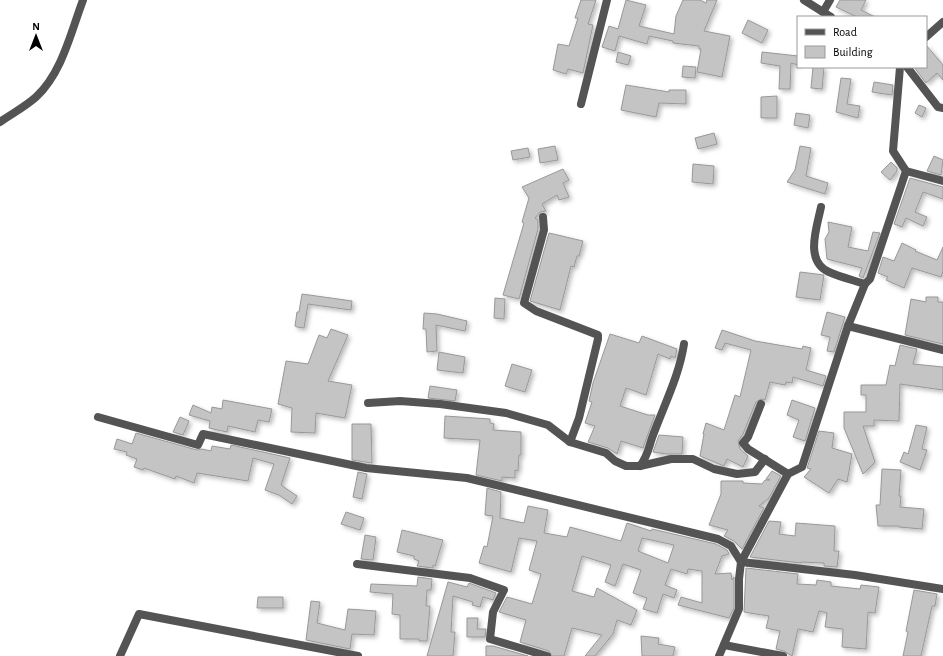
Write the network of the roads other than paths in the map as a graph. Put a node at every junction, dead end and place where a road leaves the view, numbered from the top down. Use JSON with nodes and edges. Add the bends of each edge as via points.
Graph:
{"nodes":[{"id":1,"x":83,"y":0,"type":"edge"},
{"id":2,"x":607,"y":0,"type":"edge"},
{"id":3,"x":804,"y":0,"type":"edge"},
{"id":4,"x":830,"y":0,"type":"edge"},
{"id":5,"x":823,"y":12,"type":"junction"},
{"id":6,"x":829,"y":16,"type":"edge"},
{"id":7,"x":943,"y":22,"type":"edge"},
{"id":8,"x":927,"y":36,"type":"edge"},
{"id":9,"x":900,"y":68,"type":"edge"},
{"id":10,"x":909,"y":68,"type":"edge"},
{"id":11,"x":580,"y":104,"type":"dead end"},
{"id":12,"x":943,"y":108,"type":"edge"},
{"id":13,"x":0,"y":122,"type":"edge"},
{"id":14,"x":906,"y":171,"type":"junction"},
{"id":15,"x":943,"y":181,"type":"edge"},
{"id":16,"x":821,"y":207,"type":"dead end"},
{"id":17,"x":543,"y":217,"type":"dead end"},
{"id":18,"x":865,"y":284,"type":"junction"},
{"id":19,"x":848,"y":326,"type":"junction"},
{"id":20,"x":684,"y":344,"type":"dead end"},
{"id":21,"x":943,"y":350,"type":"edge"},
{"id":22,"x":368,"y":403,"type":"dead end"},
{"id":23,"x":761,"y":404,"type":"dead end"},
{"id":24,"x":98,"y":417,"type":"dead end"},
{"id":25,"x":570,"y":442,"type":"junction"},
{"id":26,"x":765,"y":459,"type":"junction"},
{"id":27,"x":640,"y":466,"type":"junction"},
{"id":28,"x":788,"y":474,"type":"junction"},
{"id":29,"x":741,"y":562,"type":"junction"},
{"id":30,"x":357,"y":564,"type":"dead end"},
{"id":31,"x":943,"y":589,"type":"edge"},
{"id":32,"x":724,"y":645,"type":"junction"},
{"id":33,"x":120,"y":656,"type":"edge"},
{"id":34,"x":358,"y":656,"type":"edge"},
{"id":35,"x":547,"y":656,"type":"edge"},
{"id":36,"x":719,"y":656,"type":"edge"},
{"id":37,"x":783,"y":656,"type":"edge"}],
"edges":[{"from":1,"to":13,"type":"street","via":[[58,67],[42,91]]},
{"from":2,"to":11,"type":"street"},
{"from":3,"to":5,"type":"street"},
{"from":4,"to":5,"type":"street"},
{"from":5,"to":6,"type":"street"},
{"from":7,"to":8,"type":"street"},
{"from":9,"to":14,"type":"street","via":[[893,151]]},
{"from":10,"to":12,"type":"street","via":[[938,107]]},
{"from":14,"to":15,"type":"street"},
{"from":14,"to":18,"type":"street","via":[[870,278]]},
{"from":16,"to":18,"type":"street","via":[[814,242],[815,258],[819,266],[828,272]]},
{"from":17,"to":25,"type":"street","via":[[544,230],[524,303],[542,314],[598,335],[579,418]]},
{"from":18,"to":19,"type":"street"},
{"from":19,"to":21,"type":"street"},
{"from":19,"to":28,"type":"street","via":[[802,467]]},
{"from":20,"to":27,"type":"street","via":[[682,358],[648,455]]},
{"from":22,"to":25,"type":"street","via":[[440,404],[506,413],[548,425]]},
{"from":23,"to":26,"type":"street","via":[[748,437],[743,443]]},
{"from":24,"to":29,"type":"street","via":[[198,445],[203,434],[366,468],[467,478],[718,539],[731,546]]},
{"from":25,"to":27,"type":"street","via":[[606,453],[626,466]]},
{"from":26,"to":27,"type":"street","via":[[755,472],[737,474],[714,469],[693,459],[671,459]]},
{"from":26,"to":28,"type":"street"},
{"from":28,"to":29,"type":"street"},
{"from":29,"to":31,"type":"street","via":[[855,575]]},
{"from":29,"to":32,"type":"street","via":[[739,609]]},
{"from":30,"to":35,"type":"street","via":[[470,578],[504,590],[493,612],[490,640]]},
{"from":32,"to":36,"type":"street"},
{"from":32,"to":37,"type":"street"},
{"from":33,"to":34,"type":"street","via":[[139,614]]}]}
